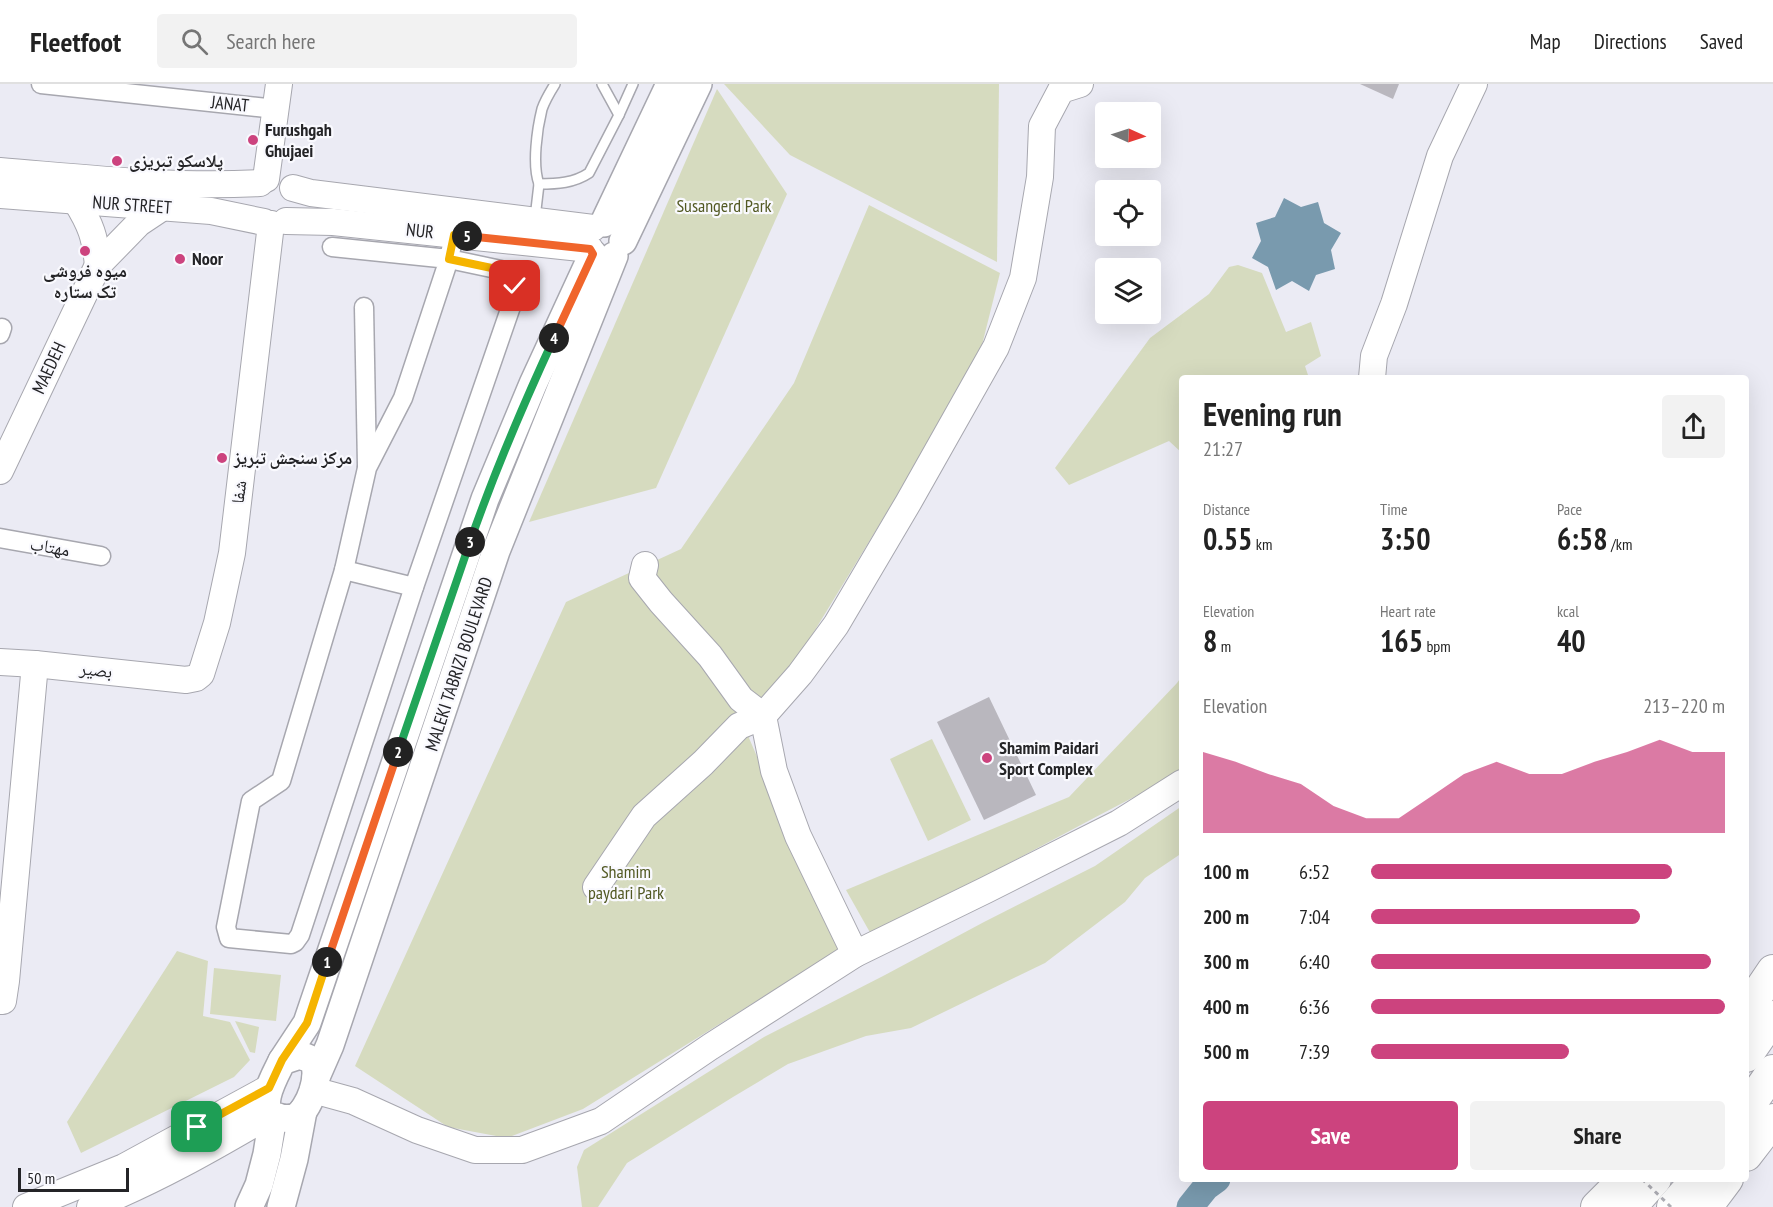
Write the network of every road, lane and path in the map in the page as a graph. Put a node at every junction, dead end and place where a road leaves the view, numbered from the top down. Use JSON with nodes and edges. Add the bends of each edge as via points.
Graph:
{"nodes":[{"id":1,"x":41,"y":84,"type":"edge"},
{"id":2,"x":279,"y":84,"type":"edge"},
{"id":3,"x":292,"y":84,"type":"edge"},
{"id":4,"x":555,"y":84,"type":"edge"},
{"id":5,"x":602,"y":84,"type":"edge"},
{"id":6,"x":633,"y":84,"type":"edge"},
{"id":7,"x":669,"y":84,"type":"edge"},
{"id":8,"x":698,"y":84,"type":"edge"},
{"id":9,"x":1080,"y":84,"type":"edge"},
{"id":10,"x":1474,"y":84,"type":"edge"},
{"id":11,"x":78,"y":86,"type":"edge"},
{"id":12,"x":185,"y":92,"type":"edge"},
{"id":13,"x":276,"y":109,"type":"junction"},
{"id":14,"x":619,"y":115,"type":"junction"},
{"id":15,"x":0,"y":171,"type":"edge"},
{"id":16,"x":275,"y":182,"type":"junction"},
{"id":17,"x":539,"y":184,"type":"junction"},
{"id":18,"x":0,"y":195,"type":"edge"},
{"id":19,"x":76,"y":201,"type":"junction"},
{"id":20,"x":163,"y":207,"type":"junction"},
{"id":21,"x":535,"y":220,"type":"junction"},
{"id":22,"x":273,"y":222,"type":"junction"},
{"id":23,"x":603,"y":242,"type":"junction"},
{"id":24,"x":332,"y":247,"type":"dead end"},
{"id":25,"x":452,"y":247,"type":"junction"},
{"id":26,"x":98,"y":265,"type":"junction"},
{"id":27,"x":364,"y":307,"type":"dead end"},
{"id":28,"x":1372,"y":375,"type":"edge"},
{"id":29,"x":368,"y":468,"type":"junction"},
{"id":30,"x":0,"y":471,"type":"edge"},
{"id":31,"x":0,"y":538,"type":"edge"},
{"id":32,"x":100,"y":555,"type":"dead end"},
{"id":33,"x":645,"y":565,"type":"dead end"},
{"id":34,"x":344,"y":570,"type":"junction"},
{"id":35,"x":414,"y":587,"type":"junction"},
{"id":36,"x":0,"y":662,"type":"edge"},
{"id":37,"x":35,"y":664,"type":"junction"},
{"id":38,"x":192,"y":680,"type":"joint"},
{"id":39,"x":763,"y":716,"type":"junction"},
{"id":40,"x":1179,"y":785,"type":"edge"},
{"id":41,"x":596,"y":887,"type":"dead end"},
{"id":42,"x":855,"y":954,"type":"junction"},
{"id":43,"x":1773,"y":971,"type":"edge"},
{"id":44,"x":2,"y":1001,"type":"edge"},
{"id":45,"x":1749,"y":1007,"type":"edge"},
{"id":46,"x":1773,"y":1017,"type":"edge"},
{"id":47,"x":1749,"y":1052,"type":"edge"},
{"id":48,"x":282,"y":1060,"type":"junction"},
{"id":49,"x":1773,"y":1071,"type":"edge"},
{"id":50,"x":311,"y":1093,"type":"junction"},
{"id":51,"x":271,"y":1106,"type":"junction"},
{"id":52,"x":1749,"y":1106,"type":"edge"},
{"id":53,"x":1773,"y":1120,"type":"edge"},
{"id":54,"x":1749,"y":1151,"type":"edge"},
{"id":55,"x":1622,"y":1182,"type":"edge"},
{"id":56,"x":1645,"y":1182,"type":"edge"},
{"id":57,"x":1652,"y":1182,"type":"edge"},
{"id":58,"x":1695,"y":1182,"type":"edge"},
{"id":59,"x":1725,"y":1182,"type":"edge"},
{"id":60,"x":26,"y":1207,"type":"edge"},
{"id":61,"x":90,"y":1207,"type":"edge"},
{"id":62,"x":249,"y":1207,"type":"edge"},
{"id":63,"x":281,"y":1207,"type":"edge"},
{"id":64,"x":1597,"y":1207,"type":"edge"},
{"id":65,"x":1630,"y":1207,"type":"edge"},
{"id":66,"x":1672,"y":1207,"type":"edge"},
{"id":67,"x":1706,"y":1207,"type":"edge"}],
"edges":[{"from":1,"to":11,"type":"street","name":"JANAT"},
{"from":2,"to":13,"type":"street"},
{"from":3,"to":16,"type":"street"},
{"from":4,"to":17,"type":"lane","via":[[543,108],[537,136]]},
{"from":5,"to":14,"type":"lane"},
{"from":6,"to":14,"type":"lane"},
{"from":7,"to":23,"type":"main road","name":"MALEKI TABRIZI BOULEVARD"},
{"from":8,"to":23,"type":"main road","name":"MALEKI TABRIZI BOULEVARD"},
{"from":9,"to":39,"type":"street","via":[[1061,90],[1042,126],[1040,177],[1023,278],[996,347],[837,625]]},
{"from":10,"to":28,"type":"street","via":[[1440,156],[1374,356]]},
{"from":11,"to":12,"type":"street","name":"JANAT"},
{"from":12,"to":13,"type":"street","name":"JANAT"},
{"from":13,"to":16,"type":"street"},
{"from":14,"to":17,"type":"lane","via":[[589,173],[566,183]]},
{"from":15,"to":16,"type":"street","name":"NUR STREET","via":[[217,186]]},
{"from":16,"to":21,"type":"street","name":"NUR","via":[[311,193]]},
{"from":16,"to":22,"type":"street","via":[[297,202],[291,216]]},
{"from":16,"to":22,"type":"street","via":[[255,189],[251,203],[253,211]]},
{"from":17,"to":21,"type":"lane"},
{"from":18,"to":19,"type":"street","name":"NUR STREET"},
{"from":19,"to":20,"type":"street","name":"NUR STREET"},
{"from":19,"to":26,"type":"street","via":[[96,242]]},
{"from":20,"to":22,"type":"street","name":"NUR STREET"},
{"from":20,"to":26,"type":"street","via":[[139,224]]},
{"from":21,"to":23,"type":"street","name":"NUR"},
{"from":22,"to":25,"type":"street","name":"NUR","via":[[333,222]]},
{"from":22,"to":38,"type":"street","name":"شفا","via":[[232,553],[201,674]]},
{"from":23,"to":25,"type":"street","name":"NUR"},
{"from":23,"to":48,"type":"main road","name":"MALEKI TABRIZI BOULEVARD","via":[[533,384],[484,499],[307,1023]]},
{"from":23,"to":50,"type":"main road","name":"MALEKI TABRIZI BOULEVARD"},
{"from":24,"to":25,"type":"street"},
{"from":25,"to":29,"type":"street","via":[[403,398]]},
{"from":25,"to":35,"type":"street","via":[[510,276],[515,295]]},
{"from":26,"to":30,"type":"street","name":"MAEDEH"},
{"from":27,"to":29,"type":"street"},
{"from":29,"to":34,"type":"street"},
{"from":31,"to":32,"type":"street","name":"مهتاب"},
{"from":33,"to":39,"type":"street","via":[[642,578],[710,656],[741,699]]},
{"from":34,"to":35,"type":"street"},
{"from":34,"to":35,"type":"street","via":[[281,781],[251,801],[226,927],[229,938],[291,944],[300,935]]},
{"from":36,"to":37,"type":"street","name":"بصیر"},
{"from":37,"to":38,"type":"street","name":"بصیر"},
{"from":37,"to":44,"type":"street"},
{"from":39,"to":41,"type":"street","via":[[739,726],[644,816]]},
{"from":39,"to":42,"type":"street","via":[[774,771],[798,836]]},
{"from":40,"to":42,"type":"street","via":[[1119,823]]},
{"from":42,"to":50,"type":"street","via":[[601,1121],[522,1150],[475,1150],[417,1130],[353,1101]]},
{"from":43,"to":45,"type":"highway"},
{"from":46,"to":47,"type":"highway"},
{"from":48,"to":50,"type":"main road","via":[[300,1055],[314,1063]]},
{"from":48,"to":51,"type":"main road","name":"MALEKI TABRIZI BOULEVARD"},
{"from":49,"to":52,"type":"highway"},
{"from":50,"to":51,"type":"main road","via":[[296,1117],[287,1118]]},
{"from":50,"to":63,"type":"main road","name":"MALEKI TABRIZI BOULEVARD"},
{"from":51,"to":60,"type":"street"},
{"from":51,"to":61,"type":"street","via":[[201,1155]]},
{"from":51,"to":62,"type":"main road","name":"MALEKI TABRIZI BOULEVARD","via":[[267,1154]]},
{"from":53,"to":54,"type":"highway"},
{"from":55,"to":64,"type":"highway"},
{"from":56,"to":66,"type":"path","bridge":true},
{"from":57,"to":65,"type":"highway"},
{"from":58,"to":66,"type":"highway"},
{"from":59,"to":67,"type":"highway"}]}
